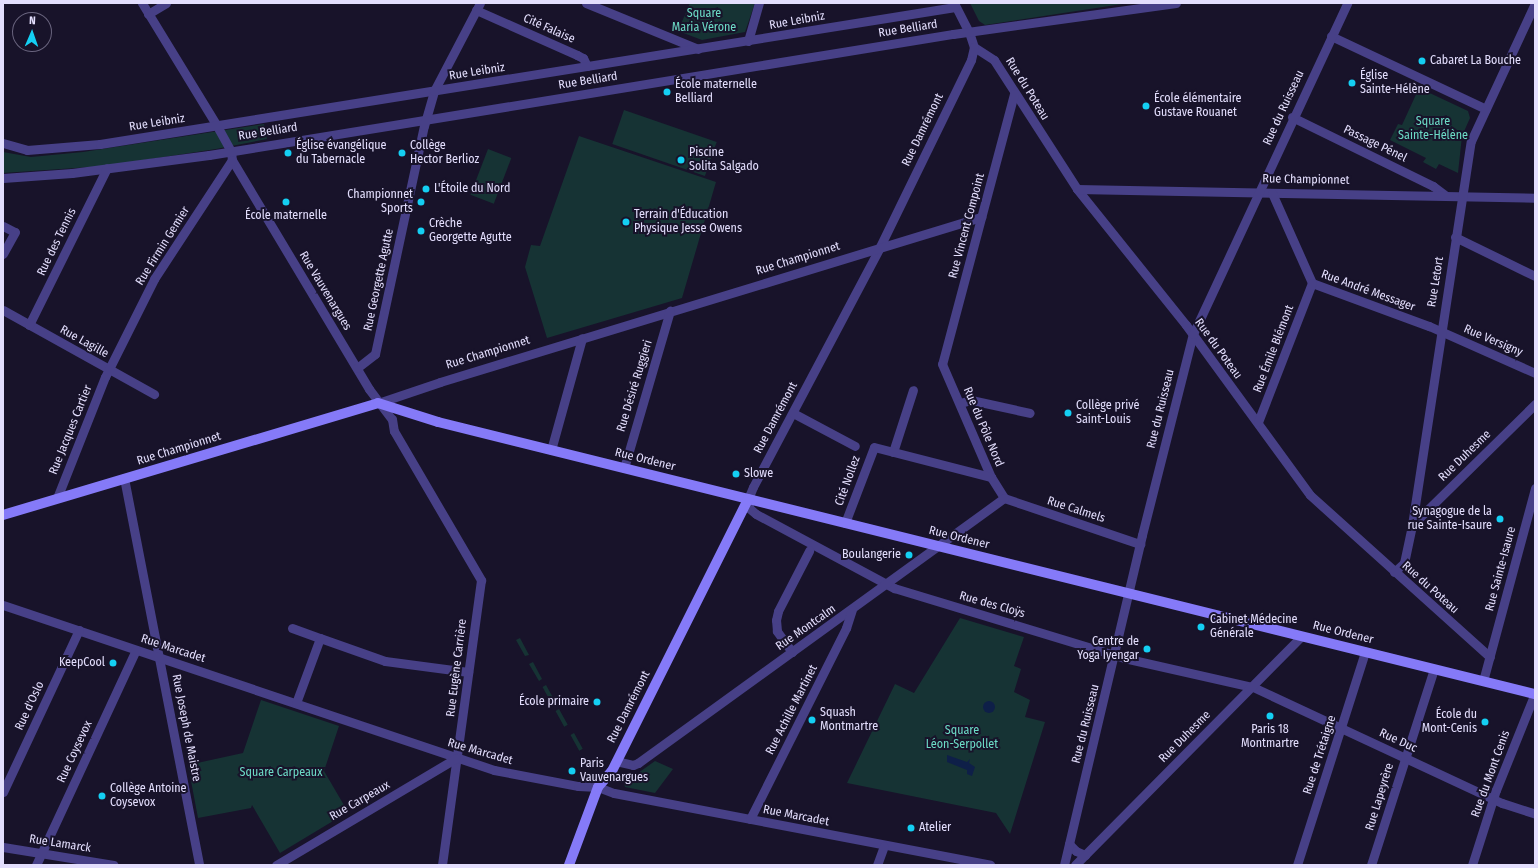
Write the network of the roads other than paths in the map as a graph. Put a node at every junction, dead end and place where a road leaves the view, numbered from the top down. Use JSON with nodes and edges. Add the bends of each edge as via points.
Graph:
{"nodes":[{"id":1,"x":142,"y":3,"type":"edge"},
{"id":2,"x":166,"y":3,"type":"edge"},
{"id":3,"x":586,"y":3,"type":"edge"},
{"id":4,"x":759,"y":3,"type":"edge"},
{"id":5,"x":1176,"y":3,"type":"edge"},
{"id":6,"x":1347,"y":3,"type":"edge"},
{"id":7,"x":1534,"y":3,"type":"edge"},
{"id":8,"x":955,"y":5,"type":"edge"},
{"id":9,"x":478,"y":6,"type":"edge"},
{"id":10,"x":148,"y":14,"type":"junction"},
{"id":11,"x":969,"y":32,"type":"junction"},
{"id":12,"x":1331,"y":36,"type":"junction"},
{"id":13,"x":748,"y":41,"type":"junction"},
{"id":14,"x":974,"y":47,"type":"junction"},
{"id":15,"x":698,"y":49,"type":"junction"},
{"id":16,"x":587,"y":66,"type":"junction"},
{"id":17,"x":434,"y":91,"type":"junction"},
{"id":18,"x":1014,"y":94,"type":"junction"},
{"id":19,"x":1486,"y":109,"type":"junction"},
{"id":20,"x":1292,"y":117,"type":"junction"},
{"id":21,"x":426,"y":118,"type":"junction"},
{"id":22,"x":217,"y":126,"type":"junction"},
{"id":23,"x":3,"y":143,"type":"edge"},
{"id":24,"x":232,"y":155,"type":"junction"},
{"id":25,"x":107,"y":168,"type":"junction"},
{"id":26,"x":3,"y":178,"type":"edge"},
{"id":27,"x":1077,"y":190,"type":"junction"},
{"id":28,"x":1258,"y":192,"type":"junction"},
{"id":29,"x":1272,"y":193,"type":"junction"},
{"id":30,"x":1445,"y":196,"type":"junction"},
{"id":31,"x":1461,"y":196,"type":"junction"},
{"id":32,"x":1535,"y":198,"type":"edge"},
{"id":33,"x":982,"y":218,"type":"junction"},
{"id":34,"x":3,"y":226,"type":"edge"},
{"id":35,"x":1455,"y":237,"type":"junction"},
{"id":36,"x":879,"y":249,"type":"junction"},
{"id":37,"x":3,"y":254,"type":"edge"},
{"id":38,"x":1535,"y":276,"type":"edge"},
{"id":39,"x":1312,"y":283,"type":"junction"},
{"id":40,"x":3,"y":310,"type":"edge"},
{"id":41,"x":670,"y":311,"type":"junction"},
{"id":42,"x":29,"y":325,"type":"junction"},
{"id":43,"x":1441,"y":331,"type":"junction"},
{"id":44,"x":1193,"y":334,"type":"junction"},
{"id":45,"x":582,"y":338,"type":"junction"},
{"id":46,"x":942,"y":364,"type":"joint"},
{"id":47,"x":357,"y":368,"type":"junction"},
{"id":48,"x":109,"y":370,"type":"junction"},
{"id":49,"x":1535,"y":373,"type":"edge"},
{"id":50,"x":913,"y":390,"type":"dead end"},
{"id":51,"x":154,"y":394,"type":"dead end"},
{"id":52,"x":378,"y":403,"type":"junction"},
{"id":53,"x":960,"y":403,"type":"junction"},
{"id":54,"x":1535,"y":404,"type":"edge"},
{"id":55,"x":793,"y":413,"type":"junction"},
{"id":56,"x":1030,"y":413,"type":"dead end"},
{"id":57,"x":1258,"y":422,"type":"junction"},
{"id":58,"x":855,"y":446,"type":"dead end"},
{"id":59,"x":551,"y":450,"type":"junction"},
{"id":60,"x":893,"y":452,"type":"junction"},
{"id":61,"x":624,"y":468,"type":"junction"},
{"id":62,"x":991,"y":477,"type":"junction"},
{"id":63,"x":124,"y":478,"type":"junction"},
{"id":64,"x":1535,"y":488,"type":"edge"},
{"id":65,"x":57,"y":498,"type":"junction"},
{"id":66,"x":1004,"y":498,"type":"junction"},
{"id":67,"x":748,"y":499,"type":"junction"},
{"id":68,"x":3,"y":515,"type":"edge"},
{"id":69,"x":846,"y":523,"type":"junction"},
{"id":70,"x":1412,"y":525,"type":"junction"},
{"id":71,"x":1140,"y":544,"type":"junction"},
{"id":72,"x":937,"y":546,"type":"junction"},
{"id":73,"x":809,"y":550,"type":"dead end"},
{"id":74,"x":1394,"y":572,"type":"junction"},
{"id":75,"x":886,"y":584,"type":"junction"},
{"id":76,"x":479,"y":592,"type":"joint"},
{"id":77,"x":1130,"y":593,"type":"junction"},
{"id":78,"x":3,"y":605,"type":"edge"},
{"id":79,"x":852,"y":610,"type":"junction"},
{"id":80,"x":292,"y":628,"type":"dead end"},
{"id":81,"x":79,"y":630,"type":"junction"},
{"id":82,"x":1302,"y":636,"type":"junction"},
{"id":83,"x":320,"y":638,"type":"junction"},
{"id":84,"x":136,"y":650,"type":"junction"},
{"id":85,"x":792,"y":652,"type":"junction"},
{"id":86,"x":1365,"y":652,"type":"junction"},
{"id":87,"x":1115,"y":655,"type":"junction"},
{"id":88,"x":160,"y":657,"type":"junction"},
{"id":89,"x":1490,"y":657,"type":"junction"},
{"id":90,"x":1434,"y":669,"type":"junction"},
{"id":91,"x":468,"y":672,"type":"junction"},
{"id":92,"x":1483,"y":681,"type":"junction"},
{"id":93,"x":1253,"y":687,"type":"junction"},
{"id":94,"x":1535,"y":693,"type":"edge"},
{"id":95,"x":296,"y":703,"type":"junction"},
{"id":96,"x":1341,"y":726,"type":"junction"},
{"id":97,"x":456,"y":758,"type":"junction"},
{"id":98,"x":1405,"y":758,"type":"junction"},
{"id":99,"x":616,"y":761,"type":"junction"},
{"id":100,"x":598,"y":787,"type":"junction"},
{"id":101,"x":3,"y":792,"type":"edge"},
{"id":102,"x":1494,"y":799,"type":"junction"},
{"id":103,"x":1535,"y":814,"type":"edge"},
{"id":104,"x":750,"y":819,"type":"junction"},
{"id":105,"x":1069,"y":844,"type":"junction"},
{"id":106,"x":884,"y":846,"type":"junction"},
{"id":107,"x":3,"y":847,"type":"edge"},
{"id":108,"x":42,"y":852,"type":"junction"},
{"id":109,"x":1085,"y":855,"type":"junction"},
{"id":110,"x":36,"y":865,"type":"edge"},
{"id":111,"x":114,"y":865,"type":"edge"},
{"id":112,"x":199,"y":865,"type":"edge"},
{"id":113,"x":276,"y":865,"type":"edge"},
{"id":114,"x":442,"y":865,"type":"edge"},
{"id":115,"x":569,"y":865,"type":"edge"},
{"id":116,"x":877,"y":865,"type":"edge"},
{"id":117,"x":990,"y":865,"type":"edge"},
{"id":118,"x":1064,"y":865,"type":"edge"},
{"id":119,"x":1075,"y":865,"type":"edge"},
{"id":120,"x":1297,"y":865,"type":"edge"},
{"id":121,"x":1371,"y":865,"type":"edge"},
{"id":122,"x":1472,"y":865,"type":"edge"}],
"edges":[{"from":1,"to":10,"type":"street","name":"Rue Vauvenargues"},
{"from":2,"to":10,"type":"street"},
{"from":3,"to":15,"type":"street"},
{"from":4,"to":13,"type":"street"},
{"from":5,"to":11,"type":"street","name":"Rue Belliard"},
{"from":6,"to":12,"type":"street","name":"Rue du Ruisseau"},
{"from":7,"to":19,"type":"street","name":"Rue Letort"},
{"from":8,"to":11,"type":"street"},
{"from":8,"to":13,"type":"street","name":"Rue Leibniz"},
{"from":9,"to":16,"type":"street","name":"Cité Falaise","via":[[583,58]]},
{"from":9,"to":17,"type":"street","name":"Rue Georgette Agutte"},
{"from":10,"to":22,"type":"street","name":"Rue Vauvenargues"},
{"from":11,"to":14,"type":"street"},
{"from":11,"to":21,"type":"street","name":"Rue Belliard"},
{"from":12,"to":19,"type":"street"},
{"from":12,"to":20,"type":"street","name":"Rue du Ruisseau"},
{"from":13,"to":15,"type":"street","name":"Rue Leibniz"},
{"from":14,"to":18,"type":"street","name":"Rue du Poteau","via":[[994,60]]},
{"from":14,"to":36,"type":"street","name":"Rue Damrémont","via":[[971,60]]},
{"from":15,"to":16,"type":"street","name":"Rue Leibniz"},
{"from":16,"to":17,"type":"street","name":"Rue Leibniz"},
{"from":17,"to":21,"type":"street","name":"Rue Georgette Agutte"},
{"from":17,"to":22,"type":"street","name":"Rue Leibniz"},
{"from":18,"to":27,"type":"street","name":"Rue du Poteau"},
{"from":18,"to":33,"type":"street","name":"Rue Vincent Compoint"},
{"from":19,"to":31,"type":"street","name":"Rue Letort","via":[[1471,141]]},
{"from":20,"to":28,"type":"street","name":"Rue du Ruisseau"},
{"from":20,"to":30,"type":"street","name":"Passage Pénel","via":[[1433,186]]},
{"from":21,"to":24,"type":"street","name":"Rue Belliard"},
{"from":21,"to":47,"type":"street","name":"Rue Georgette Agutte","via":[[375,354]]},
{"from":22,"to":23,"type":"street","name":"Rue Leibniz","via":[[100,144],[27,150]]},
{"from":22,"to":24,"type":"street","name":"Rue Vauvenargues"},
{"from":24,"to":25,"type":"street","name":"Rue Belliard"},
{"from":24,"to":47,"type":"street","name":"Rue Vauvenargues"},
{"from":24,"to":48,"type":"street","name":"Rue Firmin Gemier","via":[[154,279]]},
{"from":25,"to":26,"type":"street","name":"Rue Belliard"},
{"from":25,"to":42,"type":"street","name":"Rue des Tennis"},
{"from":27,"to":28,"type":"street","name":"Rue Championnet"},
{"from":27,"to":44,"type":"street","name":"Rue du Poteau"},
{"from":28,"to":29,"type":"street","name":"Rue Championnet"},
{"from":28,"to":44,"type":"street","name":"Rue du Ruisseau"},
{"from":29,"to":30,"type":"street","name":"Rue Championnet"},
{"from":29,"to":39,"type":"street","name":"Rue André Messager"},
{"from":30,"to":31,"type":"street","name":"Rue Championnet"},
{"from":31,"to":32,"type":"street","name":"Rue Championnet"},
{"from":31,"to":35,"type":"street","name":"Rue Letort"},
{"from":33,"to":36,"type":"street","name":"Rue Championnet"},
{"from":33,"to":46,"type":"street","name":"Rue Vincent Compoint"},
{"from":34,"to":37,"type":"street","via":[[15,232]]},
{"from":35,"to":38,"type":"street"},
{"from":35,"to":43,"type":"street","name":"Rue Letort"},
{"from":36,"to":41,"type":"street","name":"Rue Championnet"},
{"from":36,"to":55,"type":"street","name":"Rue Damrémont"},
{"from":39,"to":43,"type":"street","name":"Rue André Messager"},
{"from":39,"to":57,"type":"street","name":"Rue Émile Blémont"},
{"from":40,"to":42,"type":"street","name":"Rue Lagille"},
{"from":41,"to":45,"type":"street","name":"Rue Championnet"},
{"from":41,"to":61,"type":"street","name":"Rue Désiré Ruggieri"},
{"from":42,"to":48,"type":"street","name":"Rue Lagille"},
{"from":43,"to":49,"type":"street","name":"Rue Versigny"},
{"from":43,"to":70,"type":"street","name":"Rue Letort"},
{"from":44,"to":57,"type":"street","name":"Rue du Poteau"},
{"from":44,"to":71,"type":"street","name":"Rue du Ruisseau"},
{"from":45,"to":52,"type":"street","name":"Rue Championnet"},
{"from":45,"to":59,"type":"street"},
{"from":46,"to":53,"type":"street","name":"Rue du Pôle Nord"},
{"from":47,"to":52,"type":"street","name":"Rue Vauvenargues"},
{"from":48,"to":51,"type":"street","name":"Rue Lagille"},
{"from":48,"to":65,"type":"street","name":"Rue Jacques Cartier"},
{"from":50,"to":60,"type":"street"},
{"from":52,"to":59,"type":"main road","name":"Rue Ordener","via":[[410,415]]},
{"from":52,"to":63,"type":"main road","name":"Rue Championnet"},
{"from":52,"to":76,"type":"street","name":"Rue Vauvenargues","via":[[392,419],[394,431],[481,580]]},
{"from":53,"to":56,"type":"street","via":[[971,400]]},
{"from":53,"to":62,"type":"street","name":"Rue du Pôle Nord"},
{"from":54,"to":70,"type":"street","name":"Rue Duhesme"},
{"from":55,"to":58,"type":"street"},
{"from":55,"to":67,"type":"street","name":"Rue Damrémont"},
{"from":57,"to":74,"type":"street","name":"Rue du Poteau","via":[[1310,495]]},
{"from":59,"to":61,"type":"main road","name":"Rue Ordener"},
{"from":60,"to":62,"type":"street"},
{"from":60,"to":69,"type":"street","name":"Cité Nollez","via":[[874,446]]},
{"from":61,"to":67,"type":"main road","name":"Rue Ordener"},
{"from":62,"to":66,"type":"street","name":"Rue du Pôle Nord"},
{"from":63,"to":65,"type":"main road","name":"Rue Championnet"},
{"from":63,"to":88,"type":"street","name":"Rue Joseph de Maistre"},
{"from":64,"to":89,"type":"street","name":"Rue Sainte-Isaure"},
{"from":65,"to":68,"type":"main road","name":"Rue Championnet"},
{"from":66,"to":71,"type":"street","name":"Rue Calmels"},
{"from":66,"to":72,"type":"street","name":"Rue Montcalm"},
{"from":67,"to":69,"type":"main road","name":"Rue Ordener"},
{"from":67,"to":75,"type":"street","name":"Rue des Cloÿs","via":[[749,508],[756,514]]},
{"from":67,"to":99,"type":"main road","name":"Rue Damrémont"},
{"from":69,"to":72,"type":"main road","name":"Rue Ordener"},
{"from":70,"to":74,"type":"street","name":"Rue Letort","via":[[1404,563]]},
{"from":71,"to":77,"type":"street","name":"Rue du Ruisseau"},
{"from":72,"to":75,"type":"street","name":"Rue Montcalm"},
{"from":72,"to":77,"type":"main road","name":"Rue Ordener"},
{"from":73,"to":85,"type":"street","via":[[778,611],[776,620],[777,630]]},
{"from":74,"to":89,"type":"street","name":"Rue du Poteau"},
{"from":75,"to":79,"type":"street","name":"Rue Montcalm"},
{"from":75,"to":87,"type":"street","name":"Rue des Cloÿs"},
{"from":76,"to":91,"type":"street","name":"Rue Eugène Carrière"},
{"from":77,"to":82,"type":"main road","name":"Rue Ordener"},
{"from":77,"to":87,"type":"street","name":"Rue du Ruisseau"},
{"from":78,"to":81,"type":"street","name":"Rue Marcadet"},
{"from":79,"to":85,"type":"street","name":"Rue Montcalm"},
{"from":79,"to":104,"type":"street","name":"Rue Achille Martinet","via":[[846,628]]},
{"from":80,"to":83,"type":"street"},
{"from":81,"to":84,"type":"street","name":"Rue Marcadet"},
{"from":81,"to":101,"type":"street","name":"Rue d'Oslo"},
{"from":82,"to":86,"type":"main road","name":"Rue Ordener"},
{"from":82,"to":93,"type":"street","name":"Rue Duhesme"},
{"from":83,"to":91,"type":"street","via":[[385,661]]},
{"from":83,"to":95,"type":"street"},
{"from":84,"to":88,"type":"street","name":"Rue Marcadet"},
{"from":84,"to":108,"type":"street","name":"Rue Coysevox"},
{"from":85,"to":99,"type":"street","name":"Rue Montcalm","via":[[638,763],[633,765]]},
{"from":86,"to":90,"type":"main road","name":"Rue Ordener"},
{"from":86,"to":96,"type":"street","name":"Rue de Trétaigne"},
{"from":87,"to":93,"type":"street","name":"Rue des Cloÿs"},
{"from":87,"to":105,"type":"street","name":"Rue du Ruisseau"},
{"from":88,"to":95,"type":"street","name":"Rue Marcadet"},
{"from":88,"to":112,"type":"street","name":"Rue Joseph de Maistre"},
{"from":89,"to":92,"type":"street"},
{"from":90,"to":92,"type":"main road","name":"Rue Ordener"},
{"from":90,"to":98,"type":"street","name":"Rue Lapeyrère"},
{"from":91,"to":97,"type":"street","name":"Rue Eugène Carrière"},
{"from":92,"to":94,"type":"main road","name":"Rue Ordener"},
{"from":93,"to":96,"type":"street","name":"Rue Duc"},
{"from":93,"to":109,"type":"street","name":"Rue Duhesme"},
{"from":94,"to":102,"type":"street","name":"Rue du Mont Cenis"},
{"from":95,"to":97,"type":"street","name":"Rue Marcadet"},
{"from":96,"to":98,"type":"street","name":"Rue Duc"},
{"from":96,"to":120,"type":"street","name":"Rue de Trétaigne"},
{"from":97,"to":100,"type":"street","name":"Rue Marcadet","via":[[494,770],[578,786]]},
{"from":97,"to":113,"type":"street","name":"Rue Carpeaux"},
{"from":97,"to":114,"type":"street","name":"Rue Eugène Carrière"},
{"from":98,"to":102,"type":"street","name":"Rue Duc"},
{"from":98,"to":121,"type":"street","name":"Rue Lapeyrère"},
{"from":99,"to":100,"type":"main road","name":"Rue Damrémont","via":[[612,771]]},
{"from":100,"to":104,"type":"street","name":"Rue Marcadet","via":[[614,793]]},
{"from":100,"to":115,"type":"main road","name":"Rue Damrémont"},
{"from":102,"to":103,"type":"street","name":"Rue Duc"},
{"from":102,"to":122,"type":"street","name":"Rue du Mont Cenis"},
{"from":104,"to":106,"type":"street","name":"Rue Marcadet"},
{"from":105,"to":109,"type":"street"},
{"from":105,"to":118,"type":"street","name":"Rue du Ruisseau"},
{"from":106,"to":116,"type":"street"},
{"from":106,"to":117,"type":"street","name":"Rue Marcadet"},
{"from":107,"to":108,"type":"street","name":"Rue Lamarck"},
{"from":108,"to":110,"type":"street","name":"Rue Coysevox"},
{"from":108,"to":111,"type":"street","name":"Rue Lamarck"},
{"from":109,"to":119,"type":"street","name":"Rue Duhesme"}]}
